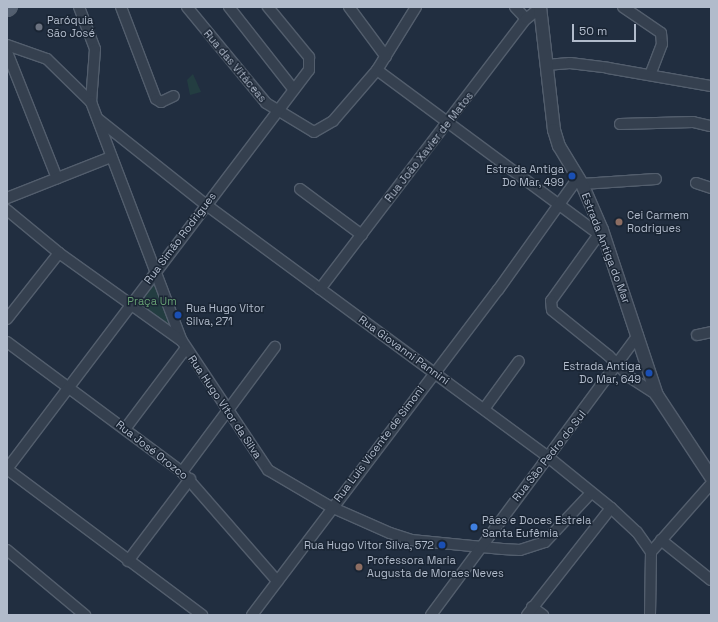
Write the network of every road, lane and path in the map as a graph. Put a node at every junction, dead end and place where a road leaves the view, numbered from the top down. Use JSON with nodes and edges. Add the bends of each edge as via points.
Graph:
{"nodes":[{"id":1,"x":79,"y":7,"type":"edge"},
{"id":2,"x":121,"y":7,"type":"edge"},
{"id":3,"x":187,"y":7,"type":"edge"},
{"id":4,"x":229,"y":7,"type":"edge"},
{"id":5,"x":268,"y":7,"type":"edge"},
{"id":6,"x":349,"y":7,"type":"edge"},
{"id":7,"x":416,"y":7,"type":"edge"},
{"id":8,"x":515,"y":7,"type":"edge"},
{"id":9,"x":623,"y":7,"type":"edge"},
{"id":10,"x":540,"y":8,"type":"edge"},
{"id":11,"x":526,"y":19,"type":"junction"},
{"id":12,"x":7,"y":45,"type":"edge"},
{"id":13,"x":7,"y":52,"type":"edge"},
{"id":14,"x":386,"y":57,"type":"junction"},
{"id":15,"x":546,"y":65,"type":"junction"},
{"id":16,"x":377,"y":70,"type":"junction"},
{"id":17,"x":650,"y":75,"type":"junction"},
{"id":18,"x":711,"y":86,"type":"edge"},
{"id":19,"x":294,"y":90,"type":"junction"},
{"id":20,"x":174,"y":96,"type":"dead end"},
{"id":21,"x":91,"y":102,"type":"junction"},
{"id":22,"x":277,"y":110,"type":"junction"},
{"id":23,"x":98,"y":119,"type":"junction"},
{"id":24,"x":448,"y":123,"type":"junction"},
{"id":25,"x":620,"y":124,"type":"dead end"},
{"id":26,"x":711,"y":124,"type":"edge"},
{"id":27,"x":111,"y":157,"type":"junction"},
{"id":28,"x":57,"y":178,"type":"junction"},
{"id":29,"x":656,"y":179,"type":"dead end"},
{"id":30,"x":580,"y":181,"type":"junction"},
{"id":31,"x":696,"y":183,"type":"dead end"},
{"id":32,"x":711,"y":188,"type":"edge"},
{"id":33,"x":300,"y":189,"type":"dead end"},
{"id":34,"x":7,"y":198,"type":"edge"},
{"id":35,"x":205,"y":204,"type":"junction"},
{"id":36,"x":560,"y":207,"type":"junction"},
{"id":37,"x":7,"y":210,"type":"edge"},
{"id":38,"x":600,"y":232,"type":"junction"},
{"id":39,"x":362,"y":235,"type":"junction"},
{"id":40,"x":59,"y":253,"type":"junction"},
{"id":41,"x":156,"y":272,"type":"junction"},
{"id":42,"x":320,"y":289,"type":"junction"},
{"id":43,"x":131,"y":304,"type":"junction"},
{"id":44,"x":7,"y":319,"type":"edge"},
{"id":45,"x":711,"y":332,"type":"edge"},
{"id":46,"x":638,"y":335,"type":"junction"},
{"id":47,"x":698,"y":335,"type":"dead end"},
{"id":48,"x":7,"y":342,"type":"edge"},
{"id":49,"x":184,"y":345,"type":"junction"},
{"id":50,"x":275,"y":347,"type":"dead end"},
{"id":51,"x":519,"y":361,"type":"dead end"},
{"id":52,"x":618,"y":366,"type":"junction"},
{"id":53,"x":434,"y":372,"type":"junction"},
{"id":54,"x":69,"y":387,"type":"junction"},
{"id":55,"x":657,"y":395,"type":"junction"},
{"id":56,"x":484,"y":409,"type":"junction"},
{"id":57,"x":226,"y":412,"type":"junction"},
{"id":58,"x":125,"y":429,"type":"junction"},
{"id":59,"x":548,"y":457,"type":"junction"},
{"id":60,"x":705,"y":461,"type":"edge"},
{"id":61,"x":7,"y":469,"type":"edge"},
{"id":62,"x":182,"y":472,"type":"junction"},
{"id":63,"x":711,"y":477,"type":"edge"},
{"id":64,"x":190,"y":479,"type":"junction"},
{"id":65,"x":711,"y":484,"type":"edge"},
{"id":66,"x":592,"y":493,"type":"junction"},
{"id":67,"x":331,"y":507,"type":"junction"},
{"id":68,"x":610,"y":508,"type":"junction"},
{"id":69,"x":661,"y":540,"type":"junction"},
{"id":70,"x":481,"y":546,"type":"junction"},
{"id":71,"x":7,"y":550,"type":"edge"},
{"id":72,"x":651,"y":552,"type":"junction"},
{"id":73,"x":128,"y":561,"type":"junction"},
{"id":74,"x":711,"y":580,"type":"edge"},
{"id":75,"x":277,"y":581,"type":"junction"},
{"id":76,"x":529,"y":611,"type":"edge"},
{"id":77,"x":85,"y":615,"type":"edge"},
{"id":78,"x":202,"y":615,"type":"edge"},
{"id":79,"x":252,"y":615,"type":"edge"},
{"id":80,"x":431,"y":615,"type":"edge"},
{"id":81,"x":543,"y":615,"type":"edge"},
{"id":82,"x":650,"y":615,"type":"edge"}],
"edges":[{"from":1,"to":21,"type":"street","via":[[95,49]]},
{"from":2,"to":20,"type":"street","via":[[156,98],[162,102]]},
{"from":3,"to":22,"type":"street","name":"Rua das Vitáceas","via":[[236,70]]},
{"from":4,"to":19,"type":"street"},
{"from":5,"to":19,"type":"street","name":"Rua Simão Rodrigues","via":[[306,52],[311,65]]},
{"from":6,"to":14,"type":"street"},
{"from":7,"to":14,"type":"street","name":"Rua das Vitáceas"},
{"from":8,"to":11,"type":"street"},
{"from":9,"to":17,"type":"street","via":[[661,33],[662,44]]},
{"from":10,"to":11,"type":"street","name":"Rua João Xavier de Matos"},
{"from":10,"to":15,"type":"street","name":"Estrada Antiga do Mar"},
{"from":11,"to":24,"type":"street","name":"Rua João Xavier de Matos"},
{"from":12,"to":21,"type":"street","name":"Rua Hugo Vitor da Silva","via":[[47,59]]},
{"from":13,"to":28,"type":"street"},
{"from":14,"to":16,"type":"street","name":"Rua das Vitáceas"},
{"from":15,"to":17,"type":"street","via":[[570,63]]},
{"from":15,"to":30,"type":"street","name":"Estrada Antiga do Mar","via":[[554,130]]},
{"from":16,"to":22,"type":"street","name":"Rua das Vitáceas","via":[[333,121],[317,130],[302,128]]},
{"from":16,"to":24,"type":"street"},
{"from":17,"to":18,"type":"street"},
{"from":19,"to":22,"type":"street","name":"Rua Simão Rodrigues"},
{"from":21,"to":23,"type":"street","name":"Rua Hugo Vitor da Silva"},
{"from":22,"to":35,"type":"street","name":"Rua Simão Rodrigues"},
{"from":23,"to":27,"type":"street","name":"Rua Hugo Vitor da Silva"},
{"from":23,"to":35,"type":"street","name":"Rua Giovanni Pannini"},
{"from":24,"to":36,"type":"street"},
{"from":24,"to":39,"type":"street","name":"Rua João Xavier de Matos"},
{"from":25,"to":26,"type":"street"},
{"from":27,"to":28,"type":"street"},
{"from":27,"to":41,"type":"street","name":"Rua Hugo Vitor da Silva"},
{"from":28,"to":34,"type":"street"},
{"from":29,"to":30,"type":"street"},
{"from":30,"to":36,"type":"street","name":"Rua Luis Vicente de Simoni"},
{"from":30,"to":38,"type":"street","name":"Estrada Antiga do Mar"},
{"from":31,"to":32,"type":"street"},
{"from":33,"to":39,"type":"street"},
{"from":35,"to":41,"type":"street","name":"Rua Simão Rodrigues"},
{"from":35,"to":42,"type":"street","name":"Rua Giovanni Pannini"},
{"from":36,"to":38,"type":"street"},
{"from":36,"to":53,"type":"street","name":"Rua Luis Vicente de Simoni"},
{"from":37,"to":40,"type":"street"},
{"from":38,"to":46,"type":"street","name":"Estrada Antiga do Mar"},
{"from":38,"to":52,"type":"street","via":[[551,301],[558,317]]},
{"from":39,"to":42,"type":"street","name":"Rua João Xavier de Matos"},
{"from":40,"to":43,"type":"street"},
{"from":40,"to":44,"type":"street"},
{"from":41,"to":43,"type":"street","name":"Rua Simão Rodrigues"},
{"from":41,"to":49,"type":"street","name":"Rua Hugo Vitor da Silva"},
{"from":42,"to":53,"type":"street","name":"Rua Giovanni Pannini"},
{"from":43,"to":49,"type":"street"},
{"from":43,"to":54,"type":"street","name":"Rua Simão Rodrigues"},
{"from":45,"to":47,"type":"street"},
{"from":46,"to":52,"type":"street","name":"Rua São Pedro do Sul"},
{"from":46,"to":55,"type":"street","name":"Estrada Antiga do Mar"},
{"from":48,"to":54,"type":"street","name":"Rua José Orozco"},
{"from":49,"to":57,"type":"street","name":"Rua Hugo Vitor da Silva"},
{"from":49,"to":58,"type":"street"},
{"from":50,"to":57,"type":"street"},
{"from":51,"to":56,"type":"street"},
{"from":52,"to":55,"type":"street"},
{"from":52,"to":59,"type":"street","name":"Rua São Pedro do Sul"},
{"from":53,"to":56,"type":"street","name":"Rua Giovanni Pannini"},
{"from":53,"to":67,"type":"street","name":"Rua Luis Vicente de Simoni"},
{"from":54,"to":58,"type":"street","name":"Rua José Orozco"},
{"from":54,"to":61,"type":"street","name":"Rua Simão Rodrigues"},
{"from":55,"to":60,"type":"street","name":"Estrada Antiga do Mar"},
{"from":56,"to":59,"type":"street","name":"Rua Giovanni Pannini"},
{"from":57,"to":62,"type":"street"},
{"from":57,"to":67,"type":"street","name":"Rua Hugo Vitor da Silva","via":[[268,470]]},
{"from":58,"to":62,"type":"street","name":"Rua José Orozco"},
{"from":59,"to":66,"type":"street","name":"Rua Giovanni Pannini"},
{"from":59,"to":70,"type":"street","name":"Rua São Pedro do Sul"},
{"from":60,"to":63,"type":"street","name":"Estrada Antiga do Mar"},
{"from":61,"to":73,"type":"street"},
{"from":62,"to":64,"type":"street","name":"Rua José Orozco"},
{"from":64,"to":73,"type":"street"},
{"from":64,"to":75,"type":"street","name":"Rua José Orozco"},
{"from":65,"to":69,"type":"street"},
{"from":66,"to":68,"type":"street","name":"Rua Giovanni Pannini"},
{"from":66,"to":70,"type":"street","name":"Rua Hugo Vitor da Silva","via":[[545,542],[520,550]]},
{"from":67,"to":70,"type":"street","name":"Rua Hugo Vitor da Silva","via":[[411,540]]},
{"from":67,"to":75,"type":"street","name":"Rua Luis Vicente de Simoni"},
{"from":68,"to":72,"type":"street","name":"Rua Giovanni Pannini","via":[[637,532]]},
{"from":68,"to":76,"type":"street"},
{"from":69,"to":72,"type":"street"},
{"from":69,"to":74,"type":"street"},
{"from":70,"to":80,"type":"street","name":"Rua São Pedro do Sul"},
{"from":71,"to":77,"type":"street"},
{"from":72,"to":82,"type":"street"},
{"from":73,"to":78,"type":"street"},
{"from":75,"to":79,"type":"street","name":"Rua Luis Vicente de Simoni"},
{"from":76,"to":81,"type":"street"}]}
